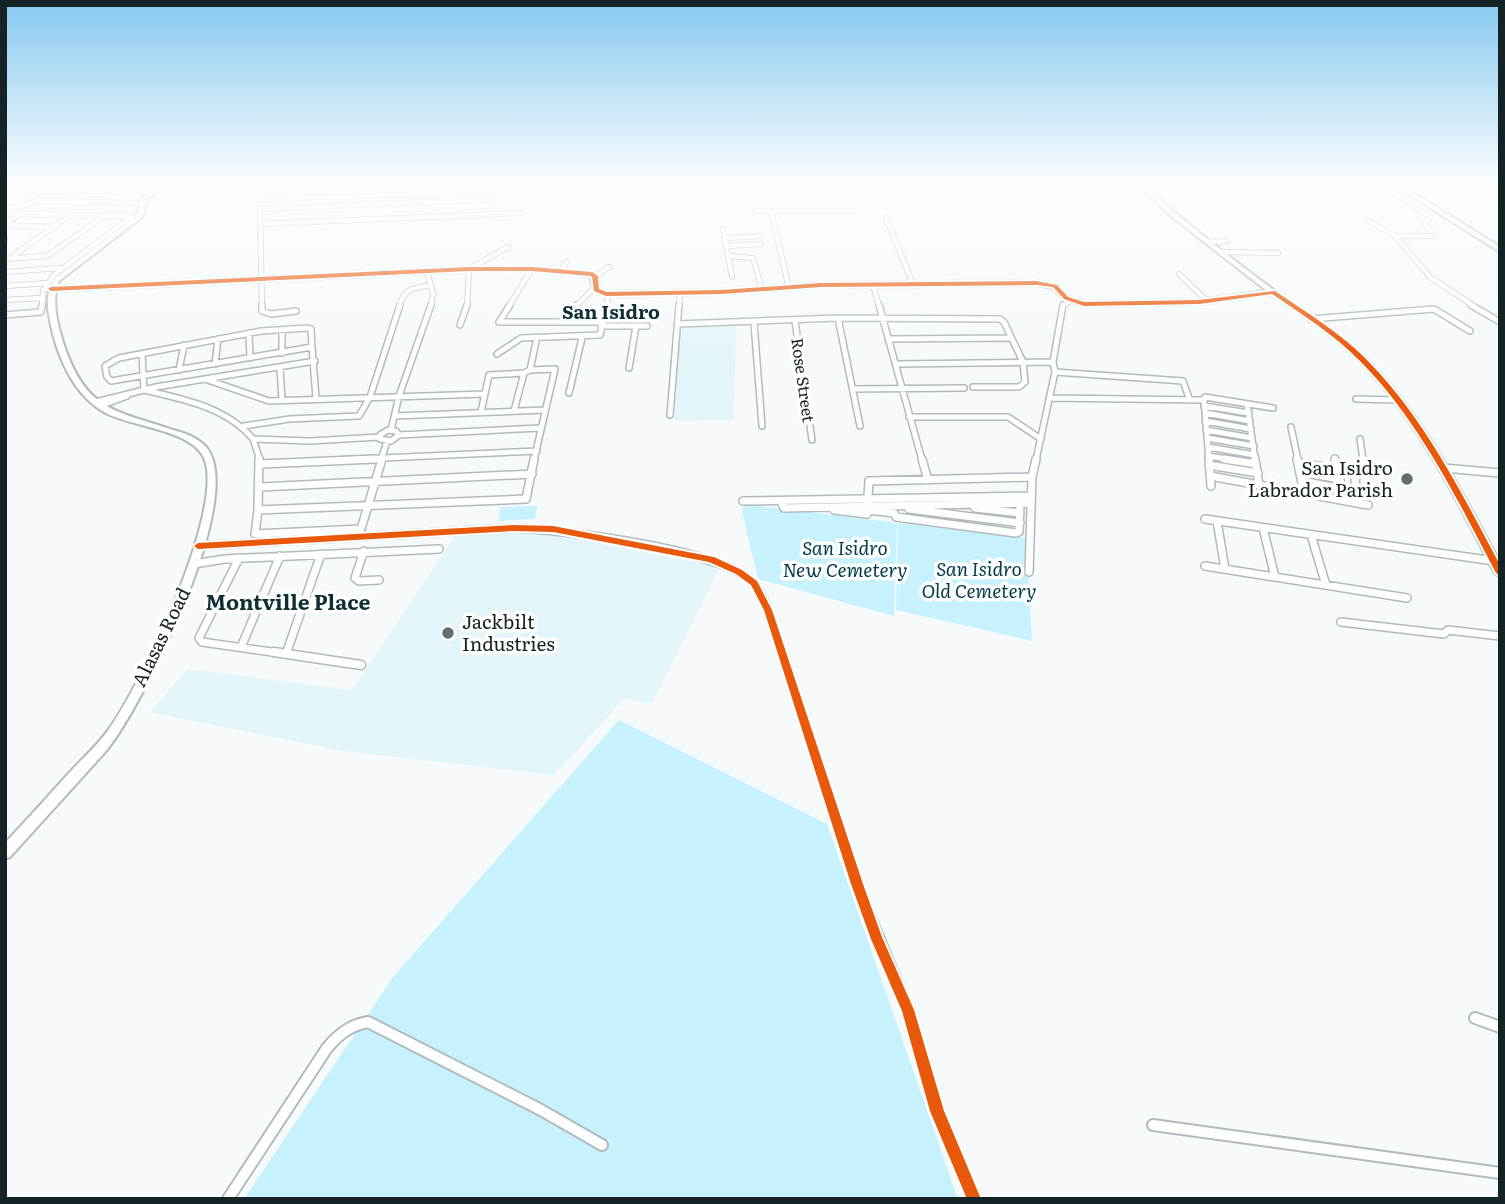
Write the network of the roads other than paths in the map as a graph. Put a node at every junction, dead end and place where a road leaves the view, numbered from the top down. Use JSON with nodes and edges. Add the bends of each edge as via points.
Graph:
{"nodes":[{"id":1,"x":36,"y":239,"type":"edge"},
{"id":2,"x":71,"y":239,"type":"edge"},
{"id":3,"x":101,"y":239,"type":"edge"},
{"id":4,"x":108,"y":239,"type":"edge"},
{"id":5,"x":262,"y":239,"type":"edge"},
{"id":6,"x":725,"y":239,"type":"edge"},
{"id":7,"x":777,"y":239,"type":"edge"},
{"id":8,"x":895,"y":239,"type":"edge"},
{"id":9,"x":1204,"y":239,"type":"edge"},
{"id":10,"x":1398,"y":239,"type":"edge"},
{"id":11,"x":1483,"y":239,"type":"edge"},
{"id":12,"x":1227,"y":240,"type":"dead end"},
{"id":13,"x":1208,"y":242,"type":"junction"},
{"id":14,"x":761,"y":244,"type":"dead end"},
{"id":15,"x":727,"y":246,"type":"junction"},
{"id":16,"x":508,"y":247,"type":"dead end"},
{"id":17,"x":1500,"y":250,"type":"edge"},
{"id":18,"x":1220,"y":252,"type":"junction"},
{"id":19,"x":1278,"y":253,"type":"dead end"},
{"id":20,"x":728,"y":257,"type":"junction"},
{"id":21,"x":7,"y":259,"type":"edge"},
{"id":22,"x":566,"y":262,"type":"dead end"},
{"id":23,"x":609,"y":267,"type":"dead end"},
{"id":24,"x":62,"y":268,"type":"junction"},
{"id":25,"x":470,"y":269,"type":"junction"},
{"id":26,"x":531,"y":269,"type":"junction"},
{"id":27,"x":427,"y":271,"type":"junction"},
{"id":28,"x":562,"y":271,"type":"junction"},
{"id":29,"x":5,"y":272,"type":"edge"},
{"id":30,"x":1179,"y":274,"type":"dead end"},
{"id":31,"x":595,"y":276,"type":"junction"},
{"id":32,"x":732,"y":277,"type":"dead end"},
{"id":33,"x":263,"y":280,"type":"junction"},
{"id":34,"x":913,"y":284,"type":"junction"},
{"id":35,"x":431,"y":285,"type":"junction"},
{"id":36,"x":873,"y":285,"type":"junction"},
{"id":37,"x":5,"y":286,"type":"edge"},
{"id":38,"x":49,"y":286,"type":"junction"},
{"id":39,"x":594,"y":288,"type":"junction"},
{"id":40,"x":789,"y":288,"type":"junction"},
{"id":41,"x":762,"y":290,"type":"junction"},
{"id":42,"x":1273,"y":292,"type":"junction"},
{"id":43,"x":680,"y":293,"type":"junction"},
{"id":44,"x":609,"y":294,"type":"junction"},
{"id":45,"x":41,"y":298,"type":"junction"},
{"id":46,"x":5,"y":300,"type":"edge"},
{"id":47,"x":1070,"y":301,"type":"junction"},
{"id":48,"x":1207,"y":301,"type":"junction"},
{"id":49,"x":573,"y":309,"type":"dead end"},
{"id":50,"x":296,"y":311,"type":"dead end"},
{"id":51,"x":5,"y":315,"type":"edge"},
{"id":52,"x":838,"y":318,"type":"junction"},
{"id":53,"x":883,"y":318,"type":"junction"},
{"id":54,"x":1311,"y":319,"type":"junction"},
{"id":55,"x":795,"y":321,"type":"junction"},
{"id":56,"x":1500,"y":322,"type":"edge"},
{"id":57,"x":754,"y":323,"type":"junction"},
{"id":58,"x":602,"y":324,"type":"junction"},
{"id":59,"x":678,"y":324,"type":"junction"},
{"id":60,"x":460,"y":325,"type":"dead end"},
{"id":61,"x":636,"y":326,"type":"junction"},
{"id":62,"x":647,"y":326,"type":"dead end"},
{"id":63,"x":282,"y":330,"type":"junction"},
{"id":64,"x":1470,"y":331,"type":"dead end"},
{"id":65,"x":249,"y":333,"type":"junction"},
{"id":66,"x":582,"y":338,"type":"junction"},
{"id":67,"x":1010,"y":338,"type":"junction"},
{"id":68,"x":218,"y":339,"type":"junction"},
{"id":69,"x":888,"y":339,"type":"junction"},
{"id":70,"x":536,"y":342,"type":"dead end"},
{"id":71,"x":184,"y":345,"type":"junction"},
{"id":72,"x":314,"y":347,"type":"junction"},
{"id":73,"x":282,"y":353,"type":"junction"},
{"id":74,"x":142,"y":354,"type":"junction"},
{"id":75,"x":497,"y":354,"type":"dead end"},
{"id":76,"x":250,"y":359,"type":"junction"},
{"id":77,"x":314,"y":361,"type":"junction"},
{"id":78,"x":1023,"y":362,"type":"junction"},
{"id":79,"x":1053,"y":362,"type":"junction"},
{"id":80,"x":215,"y":364,"type":"junction"},
{"id":81,"x":895,"y":364,"type":"junction"},
{"id":82,"x":279,"y":367,"type":"junction"},
{"id":83,"x":629,"y":368,"type":"dead end"},
{"id":84,"x":179,"y":370,"type":"junction"},
{"id":85,"x":527,"y":372,"type":"junction"},
{"id":86,"x":1055,"y":372,"type":"junction"},
{"id":87,"x":142,"y":377,"type":"junction"},
{"id":88,"x":205,"y":379,"type":"junction"},
{"id":89,"x":973,"y":387,"type":"dead end"},
{"id":90,"x":964,"y":388,"type":"dead end"},
{"id":91,"x":853,"y":389,"type":"junction"},
{"id":92,"x":902,"y":389,"type":"junction"},
{"id":93,"x":144,"y":390,"type":"junction"},
{"id":94,"x":569,"y":393,"type":"dead end"},
{"id":95,"x":485,"y":394,"type":"junction"},
{"id":96,"x":399,"y":396,"type":"junction"},
{"id":97,"x":370,"y":397,"type":"junction"},
{"id":98,"x":316,"y":398,"type":"junction"},
{"id":99,"x":1049,"y":398,"type":"junction"},
{"id":100,"x":1189,"y":398,"type":"junction"},
{"id":101,"x":1356,"y":399,"type":"dead end"},
{"id":102,"x":282,"y":400,"type":"junction"},
{"id":103,"x":1397,"y":400,"type":"junction"},
{"id":104,"x":98,"y":404,"type":"junction"},
{"id":105,"x":1247,"y":404,"type":"junction"},
{"id":106,"x":1204,"y":406,"type":"junction"},
{"id":107,"x":1273,"y":408,"type":"dead end"},
{"id":108,"x":545,"y":410,"type":"junction"},
{"id":109,"x":514,"y":411,"type":"junction"},
{"id":110,"x":481,"y":412,"type":"junction"},
{"id":111,"x":1249,"y":413,"type":"junction"},
{"id":112,"x":670,"y":415,"type":"dead end"},
{"id":113,"x":395,"y":416,"type":"junction"},
{"id":114,"x":909,"y":417,"type":"junction"},
{"id":115,"x":1205,"y":421,"type":"junction"},
{"id":116,"x":1250,"y":425,"type":"junction"},
{"id":117,"x":244,"y":426,"type":"junction"},
{"id":118,"x":762,"y":426,"type":"dead end"},
{"id":119,"x":860,"y":426,"type":"dead end"},
{"id":120,"x":1291,"y":427,"type":"dead end"},
{"id":121,"x":540,"y":428,"type":"junction"},
{"id":122,"x":391,"y":430,"type":"junction"},
{"id":123,"x":1206,"y":430,"type":"junction"},
{"id":124,"x":399,"y":435,"type":"junction"},
{"id":125,"x":379,"y":437,"type":"junction"},
{"id":126,"x":1207,"y":438,"type":"junction"},
{"id":127,"x":1252,"y":438,"type":"junction"},
{"id":128,"x":253,"y":439,"type":"junction"},
{"id":129,"x":1041,"y":439,"type":"junction"},
{"id":130,"x":1360,"y":439,"type":"dead end"},
{"id":131,"x":812,"y":440,"type":"dead end"},
{"id":132,"x":387,"y":441,"type":"junction"},
{"id":133,"x":1254,"y":446,"type":"junction"},
{"id":134,"x":1208,"y":447,"type":"junction"},
{"id":135,"x":537,"y":451,"type":"junction"},
{"id":136,"x":1255,"y":455,"type":"junction"},
{"id":137,"x":1208,"y":456,"type":"junction"},
{"id":138,"x":1335,"y":458,"type":"dead end"},
{"id":139,"x":382,"y":459,"type":"junction"},
{"id":140,"x":1299,"y":463,"type":"junction"},
{"id":141,"x":261,"y":464,"type":"junction"},
{"id":142,"x":1256,"y":464,"type":"junction"},
{"id":143,"x":1209,"y":465,"type":"junction"},
{"id":144,"x":1444,"y":468,"type":"junction"},
{"id":145,"x":1338,"y":470,"type":"junction"},
{"id":146,"x":1300,"y":472,"type":"junction"},
{"id":147,"x":1258,"y":473,"type":"junction"},
{"id":148,"x":1500,"y":473,"type":"edge"},
{"id":149,"x":532,"y":474,"type":"junction"},
{"id":150,"x":1210,"y":476,"type":"junction"},
{"id":151,"x":1032,"y":477,"type":"junction"},
{"id":152,"x":1340,"y":479,"type":"junction"},
{"id":153,"x":928,"y":480,"type":"junction"},
{"id":154,"x":1302,"y":481,"type":"junction"},
{"id":155,"x":376,"y":482,"type":"junction"},
{"id":156,"x":1259,"y":485,"type":"junction"},
{"id":157,"x":1211,"y":486,"type":"dead end"},
{"id":158,"x":260,"y":487,"type":"junction"},
{"id":159,"x":1342,"y":489,"type":"junction"},
{"id":160,"x":1304,"y":493,"type":"junction"},
{"id":161,"x":1031,"y":499,"type":"junction"},
{"id":162,"x":1001,"y":500,"type":"junction"},
{"id":163,"x":1345,"y":500,"type":"junction"},
{"id":164,"x":743,"y":502,"type":"dead end"},
{"id":165,"x":960,"y":502,"type":"junction"},
{"id":166,"x":1020,"y":504,"type":"junction"},
{"id":167,"x":369,"y":505,"type":"junction"},
{"id":168,"x":868,"y":505,"type":"junction"},
{"id":169,"x":920,"y":505,"type":"junction"},
{"id":170,"x":949,"y":505,"type":"junction"},
{"id":171,"x":258,"y":510,"type":"junction"},
{"id":172,"x":948,"y":513,"type":"junction"},
{"id":173,"x":1020,"y":513,"type":"junction"},
{"id":174,"x":1205,"y":519,"type":"dead end"},
{"id":175,"x":924,"y":521,"type":"junction"},
{"id":176,"x":1217,"y":521,"type":"junction"},
{"id":177,"x":1020,"y":523,"type":"junction"},
{"id":178,"x":946,"y":524,"type":"junction"},
{"id":179,"x":1264,"y":528,"type":"junction"},
{"id":180,"x":1311,"y":535,"type":"junction"},
{"id":181,"x":198,"y":546,"type":"junction"},
{"id":182,"x":439,"y":549,"type":"dead end"},
{"id":183,"x":364,"y":551,"type":"junction"},
{"id":184,"x":321,"y":554,"type":"junction"},
{"id":185,"x":280,"y":556,"type":"junction"},
{"id":186,"x":239,"y":558,"type":"junction"},
{"id":187,"x":1494,"y":561,"type":"junction"},
{"id":188,"x":194,"y":564,"type":"junction"},
{"id":189,"x":1205,"y":566,"type":"dead end"},
{"id":190,"x":1225,"y":569,"type":"junction"},
{"id":191,"x":1029,"y":572,"type":"dead end"},
{"id":192,"x":1500,"y":573,"type":"edge"},
{"id":193,"x":1275,"y":577,"type":"junction"},
{"id":194,"x":379,"y":580,"type":"dead end"},
{"id":195,"x":1326,"y":585,"type":"junction"},
{"id":196,"x":1407,"y":598,"type":"dead end"},
{"id":197,"x":1341,"y":622,"type":"dead end"},
{"id":198,"x":1500,"y":636,"type":"edge"},
{"id":199,"x":241,"y":648,"type":"junction"},
{"id":200,"x":286,"y":654,"type":"junction"},
{"id":201,"x":361,"y":665,"type":"dead end"},
{"id":202,"x":5,"y":853,"type":"edge"},
{"id":203,"x":1475,"y":1018,"type":"dead end"},
{"id":204,"x":1500,"y":1027,"type":"edge"},
{"id":205,"x":1153,"y":1125,"type":"dead end"},
{"id":206,"x":602,"y":1145,"type":"dead end"},
{"id":207,"x":1500,"y":1173,"type":"edge"},
{"id":208,"x":228,"y":1199,"type":"edge"},
{"id":209,"x":974,"y":1199,"type":"edge"}],
"edges":[{"from":1,"to":21,"type":"street"},
{"from":2,"to":21,"type":"street","via":[[47,256]]},
{"from":3,"to":24,"type":"street"},
{"from":4,"to":38,"type":"street"},
{"from":5,"to":33,"type":"street"},
{"from":6,"to":15,"type":"street"},
{"from":7,"to":40,"type":"street"},
{"from":8,"to":34,"type":"street"},
{"from":9,"to":13,"type":"street"},
{"from":10,"to":56,"type":"street","via":[[1430,277]]},
{"from":11,"to":17,"type":"street"},
{"from":12,"to":13,"type":"street"},
{"from":13,"to":18,"type":"street"},
{"from":14,"to":15,"type":"street"},
{"from":15,"to":20,"type":"street"},
{"from":16,"to":25,"type":"street"},
{"from":18,"to":19,"type":"street"},
{"from":18,"to":42,"type":"street"},
{"from":20,"to":32,"type":"street"},
{"from":20,"to":41,"type":"street","via":[[752,256]]},
{"from":22,"to":28,"type":"street"},
{"from":23,"to":31,"type":"street"},
{"from":24,"to":29,"type":"street"},
{"from":24,"to":38,"type":"street"},
{"from":25,"to":26,"type":"street"},
{"from":25,"to":27,"type":"street"},
{"from":25,"to":60,"type":"street","via":[[467,309]]},
{"from":26,"to":28,"type":"street"},
{"from":26,"to":58,"type":"street","via":[[499,323]]},
{"from":27,"to":33,"type":"street"},
{"from":27,"to":35,"type":"street"},
{"from":28,"to":31,"type":"street"},
{"from":30,"to":48,"type":"street"},
{"from":31,"to":39,"type":"street"},
{"from":33,"to":38,"type":"street"},
{"from":33,"to":50,"type":"street","via":[[262,311]]},
{"from":34,"to":36,"type":"street"},
{"from":34,"to":47,"type":"street","via":[[1047,283]]},
{"from":35,"to":96,"type":"street","via":[[432,303]]},
{"from":35,"to":97,"type":"street","via":[[403,294]]},
{"from":36,"to":40,"type":"street"},
{"from":36,"to":53,"type":"street"},
{"from":37,"to":38,"type":"street"},
{"from":38,"to":45,"type":"street"},
{"from":38,"to":104,"type":"street","name":"Alasas Road","via":[[62,355],[76,380]]},
{"from":39,"to":44,"type":"street"},
{"from":39,"to":49,"type":"street"},
{"from":40,"to":41,"type":"street"},
{"from":41,"to":43,"type":"street"},
{"from":42,"to":48,"type":"street"},
{"from":42,"to":54,"type":"street"},
{"from":43,"to":44,"type":"street"},
{"from":43,"to":59,"type":"street"},
{"from":44,"to":58,"type":"street"},
{"from":45,"to":46,"type":"street"},
{"from":45,"to":51,"type":"street","via":[[41,312]]},
{"from":47,"to":48,"type":"street"},
{"from":47,"to":79,"type":"street","via":[[1061,310]]},
{"from":52,"to":53,"type":"street"},
{"from":52,"to":55,"type":"street"},
{"from":52,"to":91,"type":"street"},
{"from":53,"to":67,"type":"street","via":[[995,317],[1004,322]]},
{"from":53,"to":69,"type":"street"},
{"from":54,"to":64,"type":"street","via":[[1434,309]]},
{"from":54,"to":103,"type":"street","via":[[1361,358]]},
{"from":55,"to":57,"type":"street"},
{"from":55,"to":131,"type":"street","name":"Rose Street"},
{"from":57,"to":59,"type":"street"},
{"from":57,"to":118,"type":"street"},
{"from":58,"to":61,"type":"street"},
{"from":58,"to":66,"type":"street","via":[[600,335]]},
{"from":59,"to":112,"type":"street"},
{"from":61,"to":62,"type":"street"},
{"from":61,"to":83,"type":"street"},
{"from":63,"to":65,"type":"street"},
{"from":63,"to":72,"type":"street","via":[[310,329]]},
{"from":63,"to":73,"type":"street"},
{"from":65,"to":68,"type":"street"},
{"from":65,"to":76,"type":"street"},
{"from":66,"to":75,"type":"street","via":[[521,338]]},
{"from":66,"to":94,"type":"street"},
{"from":67,"to":69,"type":"street"},
{"from":67,"to":78,"type":"street"},
{"from":68,"to":71,"type":"street"},
{"from":68,"to":80,"type":"street"},
{"from":69,"to":81,"type":"street"},
{"from":70,"to":85,"type":"street"},
{"from":71,"to":74,"type":"street"},
{"from":71,"to":84,"type":"street"},
{"from":72,"to":73,"type":"street"},
{"from":72,"to":77,"type":"street"},
{"from":73,"to":76,"type":"street"},
{"from":74,"to":87,"type":"street"},
{"from":74,"to":87,"type":"street","via":[[110,360],[105,366],[111,381]]},
{"from":76,"to":80,"type":"street"},
{"from":77,"to":82,"type":"street"},
{"from":77,"to":98,"type":"street"},
{"from":78,"to":79,"type":"street"},
{"from":78,"to":81,"type":"street"},
{"from":78,"to":89,"type":"street","via":[[1025,382],[1019,387]]},
{"from":79,"to":86,"type":"street"},
{"from":80,"to":84,"type":"street"},
{"from":81,"to":92,"type":"street"},
{"from":82,"to":88,"type":"street"},
{"from":82,"to":102,"type":"street"},
{"from":84,"to":87,"type":"street"},
{"from":85,"to":95,"type":"street","via":[[489,375]]},
{"from":85,"to":108,"type":"street","via":[[555,369]]},
{"from":85,"to":109,"type":"street"},
{"from":86,"to":99,"type":"street"},
{"from":86,"to":100,"type":"street","via":[[1183,382]]},
{"from":87,"to":93,"type":"street"},
{"from":88,"to":93,"type":"street"},
{"from":88,"to":102,"type":"street","via":[[264,401]]},
{"from":90,"to":92,"type":"street"},
{"from":91,"to":92,"type":"street"},
{"from":91,"to":119,"type":"street"},
{"from":92,"to":114,"type":"street"},
{"from":93,"to":104,"type":"street"},
{"from":93,"to":117,"type":"street","via":[[215,411]]},
{"from":95,"to":96,"type":"street"},
{"from":95,"to":110,"type":"street"},
{"from":96,"to":97,"type":"street"},
{"from":96,"to":113,"type":"street"},
{"from":97,"to":98,"type":"street"},
{"from":97,"to":117,"type":"street","via":[[354,418],[289,419]]},
{"from":98,"to":102,"type":"street"},
{"from":99,"to":100,"type":"street"},
{"from":99,"to":129,"type":"street"},
{"from":100,"to":106,"type":"street"},
{"from":101,"to":103,"type":"street"},
{"from":103,"to":144,"type":"street"},
{"from":104,"to":181,"type":"street","name":"Alasas Road","via":[[202,447],[214,485]]},
{"from":105,"to":106,"type":"street","via":[[1205,397]]},
{"from":105,"to":107,"type":"street"},
{"from":105,"to":111,"type":"street"},
{"from":106,"to":111,"type":"street"},
{"from":106,"to":115,"type":"street"},
{"from":106,"to":116,"type":"street"},
{"from":108,"to":109,"type":"street"},
{"from":108,"to":121,"type":"street"},
{"from":109,"to":110,"type":"street"},
{"from":110,"to":113,"type":"street"},
{"from":111,"to":116,"type":"street"},
{"from":113,"to":122,"type":"street"},
{"from":114,"to":129,"type":"street","via":[[1008,417]]},
{"from":114,"to":153,"type":"street"},
{"from":115,"to":116,"type":"street"},
{"from":115,"to":123,"type":"street"},
{"from":116,"to":127,"type":"street"},
{"from":117,"to":128,"type":"street"},
{"from":120,"to":140,"type":"street"},
{"from":121,"to":124,"type":"street"},
{"from":121,"to":135,"type":"street"},
{"from":122,"to":124,"type":"street"},
{"from":122,"to":125,"type":"street"},
{"from":123,"to":126,"type":"street"},
{"from":123,"to":127,"type":"street"},
{"from":124,"to":132,"type":"street"},
{"from":125,"to":128,"type":"street"},
{"from":125,"to":132,"type":"street"},
{"from":126,"to":133,"type":"street"},
{"from":126,"to":134,"type":"street"},
{"from":127,"to":133,"type":"street"},
{"from":128,"to":141,"type":"street"},
{"from":129,"to":151,"type":"street"},
{"from":130,"to":163,"type":"street","via":[[1363,462],[1355,481],[1364,504]]},
{"from":132,"to":139,"type":"street"},
{"from":133,"to":136,"type":"street"},
{"from":134,"to":136,"type":"street"},
{"from":134,"to":137,"type":"street"},
{"from":135,"to":139,"type":"street"},
{"from":135,"to":149,"type":"street"},
{"from":136,"to":142,"type":"street"},
{"from":137,"to":142,"type":"street"},
{"from":137,"to":143,"type":"street"},
{"from":138,"to":145,"type":"street"},
{"from":139,"to":141,"type":"street"},
{"from":139,"to":155,"type":"street"},
{"from":140,"to":145,"type":"street"},
{"from":140,"to":146,"type":"street"},
{"from":141,"to":158,"type":"street"},
{"from":142,"to":147,"type":"street"},
{"from":143,"to":147,"type":"street"},
{"from":143,"to":150,"type":"street"},
{"from":144,"to":148,"type":"street"},
{"from":144,"to":187,"type":"street"},
{"from":145,"to":152,"type":"street"},
{"from":146,"to":152,"type":"street"},
{"from":146,"to":154,"type":"street"},
{"from":147,"to":156,"type":"street"},
{"from":149,"to":155,"type":"street"},
{"from":149,"to":167,"type":"street","via":[[526,499]]},
{"from":150,"to":156,"type":"street"},
{"from":150,"to":157,"type":"street"},
{"from":151,"to":153,"type":"street"},
{"from":151,"to":161,"type":"street"},
{"from":152,"to":159,"type":"street"},
{"from":153,"to":168,"type":"street","via":[[869,481]]},
{"from":154,"to":159,"type":"street"},
{"from":154,"to":160,"type":"street"},
{"from":155,"to":158,"type":"street"},
{"from":155,"to":167,"type":"street"},
{"from":156,"to":160,"type":"street"},
{"from":158,"to":171,"type":"street"},
{"from":159,"to":163,"type":"street"},
{"from":160,"to":163,"type":"street"},
{"from":161,"to":162,"type":"street"},
{"from":161,"to":166,"type":"street"},
{"from":161,"to":191,"type":"street"},
{"from":162,"to":165,"type":"street"},
{"from":162,"to":166,"type":"street"},
{"from":164,"to":168,"type":"street","via":[[781,500],[782,507]]},
{"from":165,"to":169,"type":"street"},
{"from":165,"to":170,"type":"street"},
{"from":165,"to":173,"type":"street"},
{"from":166,"to":173,"type":"street"},
{"from":167,"to":171,"type":"street"},
{"from":167,"to":171,"type":"street","via":[[361,529],[255,534]]},
{"from":168,"to":169,"type":"street"},
{"from":168,"to":169,"type":"street"},
{"from":168,"to":175,"type":"street"},
{"from":169,"to":170,"type":"street"},
{"from":169,"to":172,"type":"street"},
{"from":169,"to":175,"type":"street"},
{"from":170,"to":172,"type":"street"},
{"from":172,"to":177,"type":"street"},
{"from":172,"to":178,"type":"street"},
{"from":173,"to":177,"type":"street"},
{"from":174,"to":176,"type":"street"},
{"from":175,"to":178,"type":"street"},
{"from":176,"to":179,"type":"street"},
{"from":176,"to":190,"type":"street"},
{"from":177,"to":178,"type":"street","via":[[1016,533]]},
{"from":179,"to":180,"type":"street"},
{"from":179,"to":193,"type":"street"},
{"from":180,"to":187,"type":"street"},
{"from":180,"to":195,"type":"street"},
{"from":181,"to":188,"type":"street","name":"Alasas Road"},
{"from":181,"to":209,"type":"street","via":[[513,528],[553,530],[711,559],[754,583],[768,610],[877,939],[908,1010],[937,1111]]},
{"from":182,"to":183,"type":"street"},
{"from":183,"to":184,"type":"street"},
{"from":183,"to":194,"type":"street","via":[[355,578]]},
{"from":184,"to":185,"type":"street"},
{"from":184,"to":200,"type":"street"},
{"from":185,"to":186,"type":"street"},
{"from":185,"to":199,"type":"street"},
{"from":186,"to":188,"type":"street"},
{"from":186,"to":199,"type":"street","via":[[199,638]]},
{"from":187,"to":192,"type":"street"},
{"from":188,"to":202,"type":"street","name":"Alasas Road","via":[[167,631],[114,731]]},
{"from":189,"to":190,"type":"street"},
{"from":190,"to":193,"type":"street"},
{"from":193,"to":195,"type":"street"},
{"from":195,"to":196,"type":"street"},
{"from":197,"to":198,"type":"street"},
{"from":199,"to":200,"type":"street"},
{"from":200,"to":201,"type":"street"},
{"from":203,"to":204,"type":"street"},
{"from":205,"to":207,"type":"street"},
{"from":206,"to":208,"type":"street","via":[[492,1085],[368,1023],[359,1023],[327,1048]]}]}
